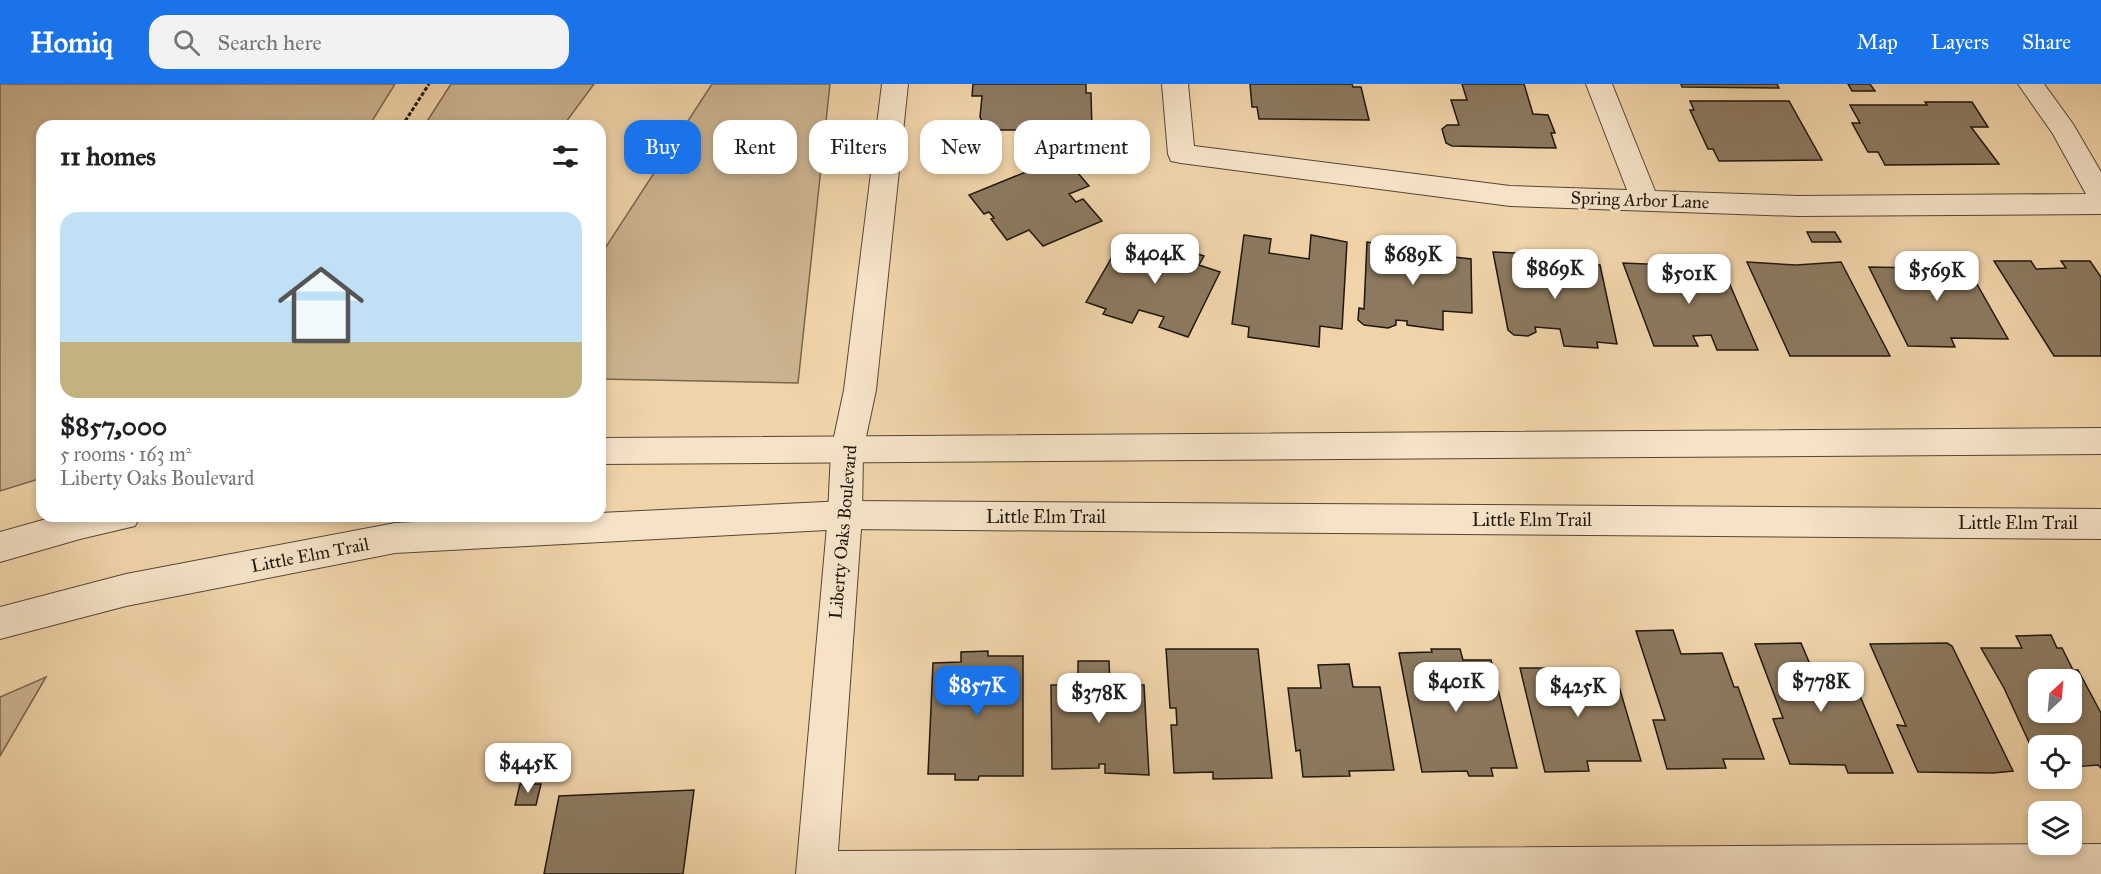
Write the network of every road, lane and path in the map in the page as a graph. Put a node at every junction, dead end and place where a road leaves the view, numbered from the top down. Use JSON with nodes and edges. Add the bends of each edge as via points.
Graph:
{"nodes":[{"id":1,"x":429,"y":84,"type":"edge"},
{"id":2,"x":895,"y":84,"type":"edge"},
{"id":3,"x":1175,"y":84,"type":"edge"},
{"id":4,"x":1599,"y":84,"type":"edge"},
{"id":5,"x":2031,"y":84,"type":"edge"},
{"id":6,"x":406,"y":120,"type":"edge"},
{"id":7,"x":2101,"y":196,"type":"edge"},
{"id":8,"x":1645,"y":200,"type":"junction"},
{"id":9,"x":2101,"y":204,"type":"edge"},
{"id":10,"x":2101,"y":441,"type":"edge"},
{"id":11,"x":606,"y":451,"type":"edge"},
{"id":12,"x":847,"y":451,"type":"junction"},
{"id":13,"x":844,"y":515,"type":"junction"},
{"id":14,"x":91,"y":522,"type":"edge"},
{"id":15,"x":2101,"y":524,"type":"edge"},
{"id":16,"x":0,"y":547,"type":"edge"},
{"id":17,"x":0,"y":623,"type":"edge"},
{"id":18,"x":2101,"y":864,"type":"edge"},
{"id":19,"x":816,"y":873,"type":"edge"}],
"edges":[{"from":1,"to":6,"type":"path"},
{"from":2,"to":12,"type":"street","name":"Liberty Oaks Boulevard","via":[[860,390]]},
{"from":3,"to":8,"type":"street","name":"Spring Arbor Lane","via":[[1181,153],[1510,195]]},
{"from":4,"to":8,"type":"street"},
{"from":5,"to":7,"type":"street","via":[[2064,130]]},
{"from":8,"to":9,"type":"street","name":"Spring Arbor Lane","via":[[1798,206]]},
{"from":10,"to":12,"type":"street"},
{"from":11,"to":12,"type":"street"},
{"from":12,"to":13,"type":"street","name":"Liberty Oaks Boulevard"},
{"from":13,"to":15,"type":"street","name":"Little Elm Trail"},
{"from":13,"to":17,"type":"street","name":"Little Elm Trail","via":[[395,538],[126,590]]},
{"from":13,"to":19,"type":"street","name":"Liberty Oaks Boulevard"},
{"from":14,"to":16,"type":"street"},
{"from":18,"to":19,"type":"street"}]}
